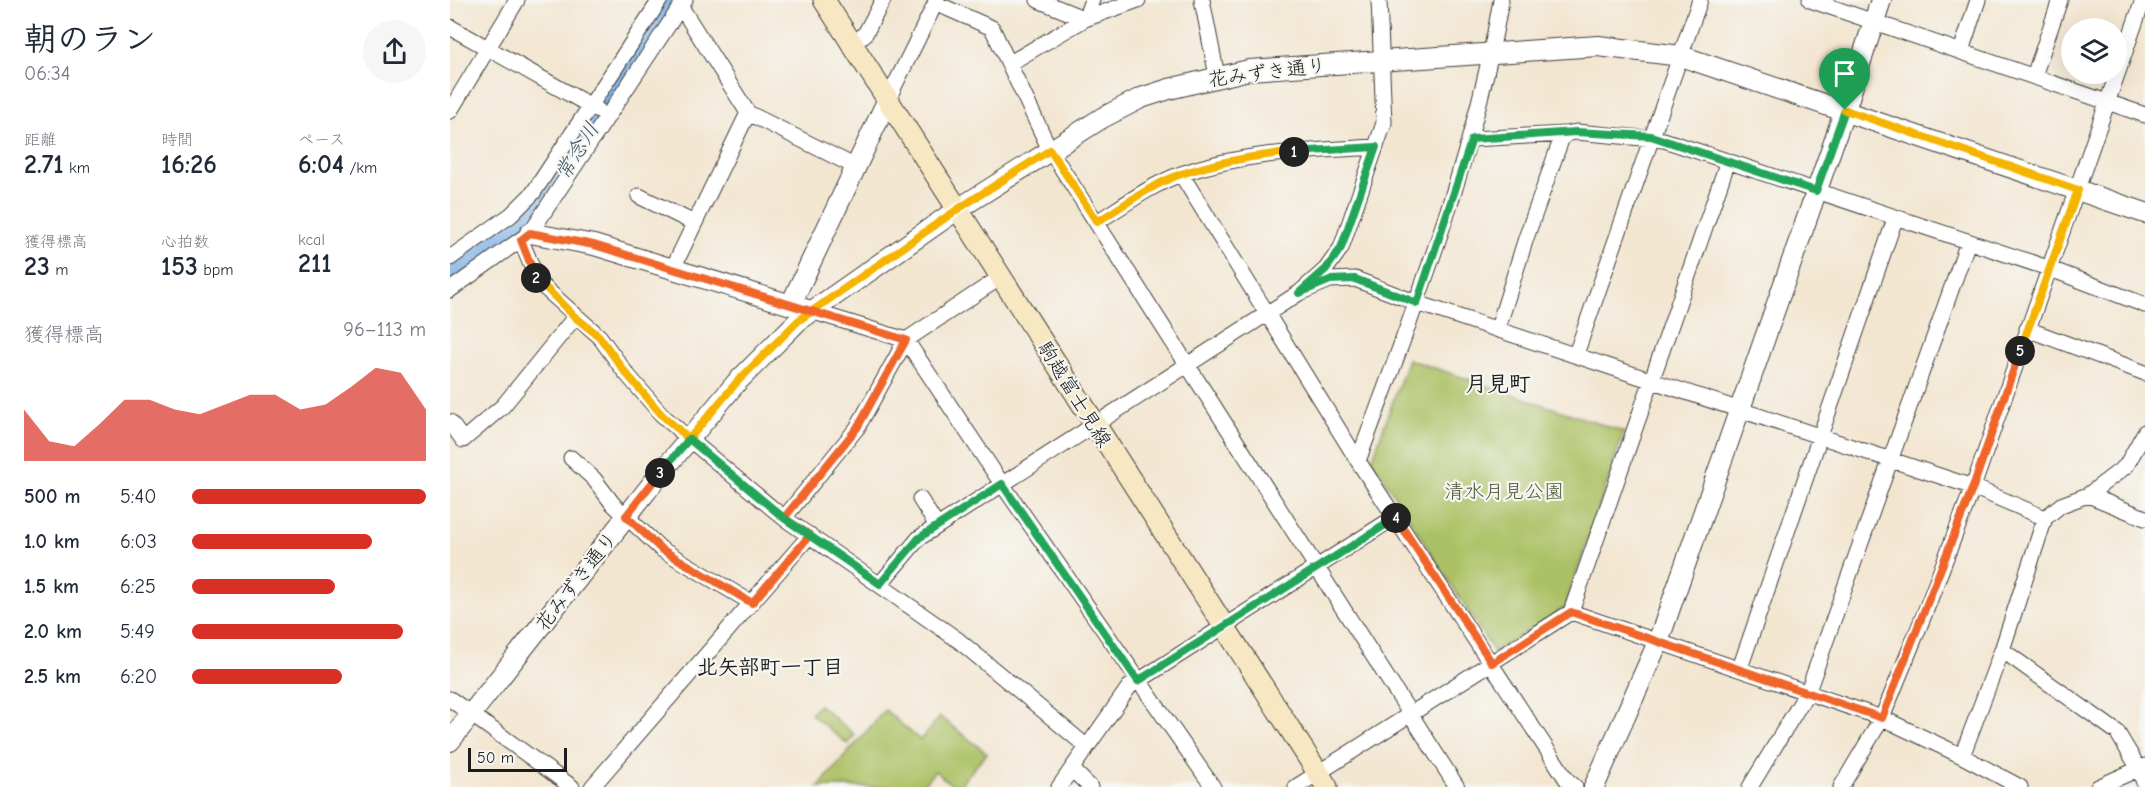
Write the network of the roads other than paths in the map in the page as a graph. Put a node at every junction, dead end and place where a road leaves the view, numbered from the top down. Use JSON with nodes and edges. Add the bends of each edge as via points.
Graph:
{"nodes":[{"id":1,"x":517,"y":0,"type":"edge"},
{"id":2,"x":660,"y":0,"type":"edge"},
{"id":3,"x":883,"y":0,"type":"edge"},
{"id":4,"x":1038,"y":0,"type":"edge"},
{"id":5,"x":1092,"y":0,"type":"edge"},
{"id":6,"x":1138,"y":0,"type":"edge"},
{"id":7,"x":1202,"y":0,"type":"edge"},
{"id":8,"x":1379,"y":0,"type":"edge"},
{"id":9,"x":1501,"y":0,"type":"edge"},
{"id":10,"x":1700,"y":0,"type":"edge"},
{"id":11,"x":1810,"y":0,"type":"edge"},
{"id":12,"x":1881,"y":0,"type":"edge"},
{"id":13,"x":1978,"y":0,"type":"edge"},
{"id":14,"x":2060,"y":0,"type":"edge"},
{"id":15,"x":2143,"y":0,"type":"edge"},
{"id":16,"x":825,"y":1,"type":"edge"},
{"id":17,"x":936,"y":2,"type":"edge"},
{"id":18,"x":683,"y":4,"type":"edge"},
{"id":19,"x":1085,"y":19,"type":"junction"},
{"id":20,"x":1874,"y":22,"type":"junction"},
{"id":21,"x":450,"y":27,"type":"edge"},
{"id":22,"x":852,"y":45,"type":"junction"},
{"id":23,"x":488,"y":48,"type":"junction"},
{"id":24,"x":1961,"y":51,"type":"junction"},
{"id":25,"x":1492,"y":52,"type":"junction"},
{"id":26,"x":1681,"y":56,"type":"junction"},
{"id":27,"x":1382,"y":60,"type":"junction"},
{"id":28,"x":1010,"y":63,"type":"junction"},
{"id":29,"x":1217,"y":76,"type":"junction"},
{"id":30,"x":2034,"y":76,"type":"junction"},
{"id":31,"x":888,"y":99,"type":"junction"},
{"id":32,"x":2109,"y":103,"type":"junction"},
{"id":33,"x":591,"y":105,"type":"junction"},
{"id":34,"x":1845,"y":110,"type":"junction"},
{"id":35,"x":450,"y":111,"type":"edge"},
{"id":36,"x":748,"y":112,"type":"junction"},
{"id":37,"x":2145,"y":115,"type":"edge"},
{"id":38,"x":608,"y":117,"type":"junction"},
{"id":39,"x":1566,"y":134,"type":"junction"},
{"id":40,"x":1651,"y":136,"type":"junction"},
{"id":41,"x":1472,"y":139,"type":"junction"},
{"id":42,"x":1376,"y":147,"type":"junction"},
{"id":43,"x":1050,"y":150,"type":"junction"},
{"id":44,"x":1728,"y":161,"type":"junction"},
{"id":45,"x":855,"y":166,"type":"junction"},
{"id":46,"x":1181,"y":174,"type":"junction"},
{"id":47,"x":2078,"y":190,"type":"junction"},
{"id":48,"x":1816,"y":191,"type":"junction"},
{"id":49,"x":639,"y":196,"type":"dead end"},
{"id":50,"x":958,"y":209,"type":"junction"},
{"id":51,"x":2145,"y":213,"type":"edge"},
{"id":52,"x":1895,"y":219,"type":"junction"},
{"id":53,"x":1097,"y":222,"type":"junction"},
{"id":54,"x":694,"y":223,"type":"junction"},
{"id":55,"x":526,"y":237,"type":"junction"},
{"id":56,"x":1968,"y":242,"type":"junction"},
{"id":57,"x":450,"y":258,"type":"edge"},
{"id":58,"x":673,"y":268,"type":"junction"},
{"id":59,"x":2048,"y":268,"type":"junction"},
{"id":60,"x":1001,"y":277,"type":"junction"},
{"id":61,"x":450,"y":290,"type":"edge"},
{"id":62,"x":1299,"y":293,"type":"junction"},
{"id":63,"x":1417,"y":303,"type":"junction"},
{"id":64,"x":791,"y":304,"type":"junction"},
{"id":65,"x":2145,"y":305,"type":"edge"},
{"id":66,"x":811,"y":311,"type":"junction"},
{"id":67,"x":1267,"y":312,"type":"junction"},
{"id":68,"x":575,"y":317,"type":"junction"},
{"id":69,"x":1498,"y":328,"type":"junction"},
{"id":70,"x":2027,"y":329,"type":"junction"},
{"id":71,"x":906,"y":340,"type":"junction"},
{"id":72,"x":1576,"y":354,"type":"junction"},
{"id":73,"x":1187,"y":365,"type":"junction"},
{"id":74,"x":2145,"y":373,"type":"edge"},
{"id":75,"x":1652,"y":380,"type":"junction"},
{"id":76,"x":1741,"y":409,"type":"junction"},
{"id":77,"x":450,"y":422,"type":"edge"},
{"id":78,"x":1095,"y":425,"type":"junction"},
{"id":79,"x":2145,"y":432,"type":"edge"},
{"id":80,"x":1820,"y":436,"type":"junction"},
{"id":81,"x":689,"y":439,"type":"junction"},
{"id":82,"x":572,"y":458,"type":"dead end"},
{"id":83,"x":1358,"y":460,"type":"junction"},
{"id":84,"x":1892,"y":460,"type":"junction"},
{"id":85,"x":1002,"y":484,"type":"junction"},
{"id":86,"x":1973,"y":487,"type":"junction"},
{"id":87,"x":2088,"y":495,"type":"junction"},
{"id":88,"x":920,"y":499,"type":"dead end"},
{"id":89,"x":626,"y":516,"type":"junction"},
{"id":90,"x":1395,"y":517,"type":"junction"},
{"id":91,"x":784,"y":518,"type":"junction"},
{"id":92,"x":2045,"y":518,"type":"junction"},
{"id":93,"x":2145,"y":518,"type":"edge"},
{"id":94,"x":937,"y":526,"type":"junction"},
{"id":95,"x":810,"y":535,"type":"junction"},
{"id":96,"x":1316,"y":566,"type":"junction"},
{"id":97,"x":880,"y":584,"type":"junction"},
{"id":98,"x":752,"y":603,"type":"junction"},
{"id":99,"x":1571,"y":612,"type":"junction"},
{"id":100,"x":1223,"y":626,"type":"junction"},
{"id":101,"x":1658,"y":642,"type":"junction"},
{"id":102,"x":2002,"y":650,"type":"junction"},
{"id":103,"x":1492,"y":663,"type":"junction"},
{"id":104,"x":1740,"y":668,"type":"junction"},
{"id":105,"x":1138,"y":681,"type":"junction"},
{"id":106,"x":1808,"y":691,"type":"junction"},
{"id":107,"x":450,"y":699,"type":"edge"},
{"id":108,"x":472,"y":714,"type":"junction"},
{"id":109,"x":1410,"y":715,"type":"junction"},
{"id":110,"x":1882,"y":718,"type":"junction"},
{"id":111,"x":450,"y":741,"type":"edge"},
{"id":112,"x":1086,"y":746,"type":"junction"},
{"id":113,"x":1962,"y":756,"type":"junction"},
{"id":114,"x":2142,"y":767,"type":"edge"},
{"id":115,"x":1072,"y":769,"type":"junction"},
{"id":116,"x":1323,"y":780,"type":"edge"},
{"id":117,"x":2145,"y":785,"type":"edge"},
{"id":118,"x":572,"y":787,"type":"edge"},
{"id":119,"x":592,"y":787,"type":"edge"},
{"id":120,"x":1059,"y":787,"type":"edge"},
{"id":121,"x":1090,"y":787,"type":"edge"},
{"id":122,"x":1212,"y":787,"type":"edge"},
{"id":123,"x":1296,"y":787,"type":"edge"},
{"id":124,"x":1457,"y":787,"type":"edge"},
{"id":125,"x":1575,"y":787,"type":"edge"},
{"id":126,"x":1594,"y":787,"type":"edge"},
{"id":127,"x":1750,"y":787,"type":"edge"},
{"id":128,"x":1842,"y":787,"type":"edge"},
{"id":129,"x":2020,"y":787,"type":"edge"},
{"id":130,"x":2098,"y":787,"type":"edge"}],
"edges":[{"from":1,"to":23,"type":"street"},
{"from":2,"to":33,"type":"street"},
{"from":3,"to":22,"type":"street","via":[[865,34]]},
{"from":4,"to":19,"type":"street"},
{"from":5,"to":19,"type":"street"},
{"from":6,"to":19,"type":"street"},
{"from":7,"to":29,"type":"street"},
{"from":8,"to":27,"type":"street"},
{"from":9,"to":25,"type":"street"},
{"from":10,"to":26,"type":"street"},
{"from":11,"to":20,"type":"street"},
{"from":12,"to":20,"type":"street"},
{"from":13,"to":24,"type":"street"},
{"from":14,"to":30,"type":"street"},
{"from":15,"to":32,"type":"street"},
{"from":16,"to":22,"type":"main road","name":"駒越富士見線"},
{"from":17,"to":28,"type":"street","via":[[992,28]]},
{"from":17,"to":31,"type":"street"},
{"from":18,"to":36,"type":"street"},
{"from":18,"to":38,"type":"street"},
{"from":19,"to":28,"type":"street"},
{"from":20,"to":24,"type":"street"},
{"from":20,"to":34,"type":"street"},
{"from":21,"to":23,"type":"street"},
{"from":22,"to":31,"type":"main road","name":"駒越富士見線"},
{"from":23,"to":33,"type":"street"},
{"from":23,"to":35,"type":"street"},
{"from":24,"to":30,"type":"street"},
{"from":25,"to":26,"type":"street","name":"花みずき通り","via":[[1598,46]]},
{"from":25,"to":27,"type":"street","name":"花みずき通り"},
{"from":25,"to":41,"type":"street"},
{"from":26,"to":34,"type":"street","name":"花みずき通り"},
{"from":26,"to":40,"type":"street"},
{"from":27,"to":29,"type":"street","name":"花みずき通り"},
{"from":27,"to":42,"type":"street","via":[[1384,123]]},
{"from":28,"to":43,"type":"street"},
{"from":29,"to":43,"type":"street","name":"花みずき通り","via":[[1141,99]]},
{"from":30,"to":32,"type":"street"},
{"from":31,"to":45,"type":"street"},
{"from":31,"to":50,"type":"main road","name":"駒越富士見線"},
{"from":32,"to":37,"type":"street"},
{"from":32,"to":47,"type":"street"},
{"from":33,"to":38,"type":"street"},
{"from":33,"to":57,"type":"street","via":[[524,204]]},
{"from":34,"to":47,"type":"street","name":"花みずき通り"},
{"from":34,"to":48,"type":"street"},
{"from":36,"to":45,"type":"street"},
{"from":36,"to":54,"type":"street"},
{"from":38,"to":55,"type":"street"},
{"from":39,"to":40,"type":"street"},
{"from":39,"to":41,"type":"street"},
{"from":39,"to":69,"type":"street","via":[[1526,238]]},
{"from":40,"to":44,"type":"street"},
{"from":40,"to":72,"type":"street"},
{"from":41,"to":63,"type":"street"},
{"from":42,"to":46,"type":"street","via":[[1258,156]]},
{"from":42,"to":62,"type":"street","via":[[1341,248],[1326,269]]},
{"from":43,"to":50,"type":"street","name":"花みずき通り"},
{"from":43,"to":53,"type":"street"},
{"from":44,"to":48,"type":"street"},
{"from":44,"to":75,"type":"street"},
{"from":45,"to":64,"type":"street"},
{"from":46,"to":53,"type":"street"},
{"from":46,"to":67,"type":"street"},
{"from":47,"to":51,"type":"street","name":"花みずき通り"},
{"from":47,"to":59,"type":"street"},
{"from":48,"to":52,"type":"street"},
{"from":48,"to":76,"type":"street"},
{"from":49,"to":54,"type":"street"},
{"from":50,"to":60,"type":"main road","name":"駒越富士見線"},
{"from":50,"to":66,"type":"street","name":"花みずき通り"},
{"from":52,"to":56,"type":"street"},
{"from":52,"to":80,"type":"street"},
{"from":53,"to":73,"type":"street"},
{"from":54,"to":58,"type":"street"},
{"from":55,"to":58,"type":"street","via":[[594,245]]},
{"from":55,"to":61,"type":"street"},
{"from":55,"to":68,"type":"street","via":[[538,282]]},
{"from":56,"to":59,"type":"street"},
{"from":56,"to":84,"type":"street"},
{"from":58,"to":64,"type":"street"},
{"from":59,"to":65,"type":"street"},
{"from":59,"to":70,"type":"street"},
{"from":60,"to":71,"type":"street"},
{"from":60,"to":78,"type":"main road","name":"駒越富士見線"},
{"from":62,"to":63,"type":"street","via":[[1330,280],[1355,279]]},
{"from":62,"to":67,"type":"street"},
{"from":63,"to":69,"type":"street"},
{"from":63,"to":83,"type":"street"},
{"from":64,"to":66,"type":"street"},
{"from":66,"to":71,"type":"street"},
{"from":66,"to":81,"type":"street","name":"花みずき通り","via":[[736,383]]},
{"from":67,"to":73,"type":"street"},
{"from":67,"to":83,"type":"street"},
{"from":68,"to":77,"type":"street","via":[[510,399],[463,440]]},
{"from":68,"to":81,"type":"street","via":[[599,336],[654,406]]},
{"from":69,"to":72,"type":"street"},
{"from":70,"to":74,"type":"street"},
{"from":70,"to":86,"type":"street"},
{"from":71,"to":85,"type":"street"},
{"from":71,"to":91,"type":"street","via":[[857,428]]},
{"from":72,"to":75,"type":"street"},
{"from":73,"to":78,"type":"street"},
{"from":73,"to":96,"type":"street"},
{"from":75,"to":76,"type":"street"},
{"from":75,"to":99,"type":"street"},
{"from":76,"to":80,"type":"street"},
{"from":76,"to":101,"type":"street"},
{"from":78,"to":85,"type":"street"},
{"from":78,"to":100,"type":"main road","name":"駒越富士見線"},
{"from":79,"to":87,"type":"street","via":[[2126,466]]},
{"from":80,"to":84,"type":"street"},
{"from":80,"to":104,"type":"street"},
{"from":81,"to":89,"type":"street","name":"花みずき通り"},
{"from":81,"to":91,"type":"street"},
{"from":82,"to":89,"type":"street"},
{"from":83,"to":90,"type":"street"},
{"from":84,"to":86,"type":"street"},
{"from":84,"to":106,"type":"street"},
{"from":85,"to":94,"type":"street"},
{"from":85,"to":105,"type":"street"},
{"from":86,"to":92,"type":"street"},
{"from":86,"to":110,"type":"street"},
{"from":87,"to":92,"type":"street","via":[[2061,506]]},
{"from":87,"to":93,"type":"street"},
{"from":88,"to":94,"type":"street"},
{"from":89,"to":98,"type":"street","via":[[661,549]]},
{"from":89,"to":108,"type":"street","name":"花みずき通り"},
{"from":90,"to":96,"type":"street"},
{"from":90,"to":103,"type":"street"},
{"from":91,"to":95,"type":"street"},
{"from":92,"to":102,"type":"street"},
{"from":94,"to":97,"type":"street","via":[[919,538]]},
{"from":95,"to":97,"type":"street"},
{"from":95,"to":98,"type":"street"},
{"from":96,"to":100,"type":"street"},
{"from":96,"to":109,"type":"street"},
{"from":97,"to":112,"type":"street","via":[[958,640]]},
{"from":98,"to":119,"type":"street"},
{"from":99,"to":101,"type":"street"},
{"from":99,"to":103,"type":"street"},
{"from":100,"to":105,"type":"street"},
{"from":100,"to":116,"type":"main road","name":"駒越富士見線"},
{"from":101,"to":104,"type":"street"},
{"from":101,"to":126,"type":"street"},
{"from":102,"to":113,"type":"street"},
{"from":102,"to":114,"type":"street","via":[[2117,732]]},
{"from":103,"to":109,"type":"street"},
{"from":103,"to":125,"type":"street"},
{"from":104,"to":106,"type":"street"},
{"from":105,"to":112,"type":"street","via":[[1129,687]]},
{"from":105,"to":122,"type":"street"},
{"from":106,"to":110,"type":"street"},
{"from":106,"to":127,"type":"street"},
{"from":107,"to":108,"type":"street"},
{"from":108,"to":111,"type":"street","name":"花みずき通り"},
{"from":108,"to":118,"type":"street"},
{"from":109,"to":116,"type":"street"},
{"from":109,"to":124,"type":"street"},
{"from":110,"to":113,"type":"street"},
{"from":110,"to":128,"type":"street"},
{"from":112,"to":115,"type":"street"},
{"from":113,"to":129,"type":"street"},
{"from":114,"to":117,"type":"street"},
{"from":114,"to":130,"type":"street"},
{"from":115,"to":120,"type":"street"},
{"from":115,"to":121,"type":"street"},
{"from":116,"to":123,"type":"street"}]}
